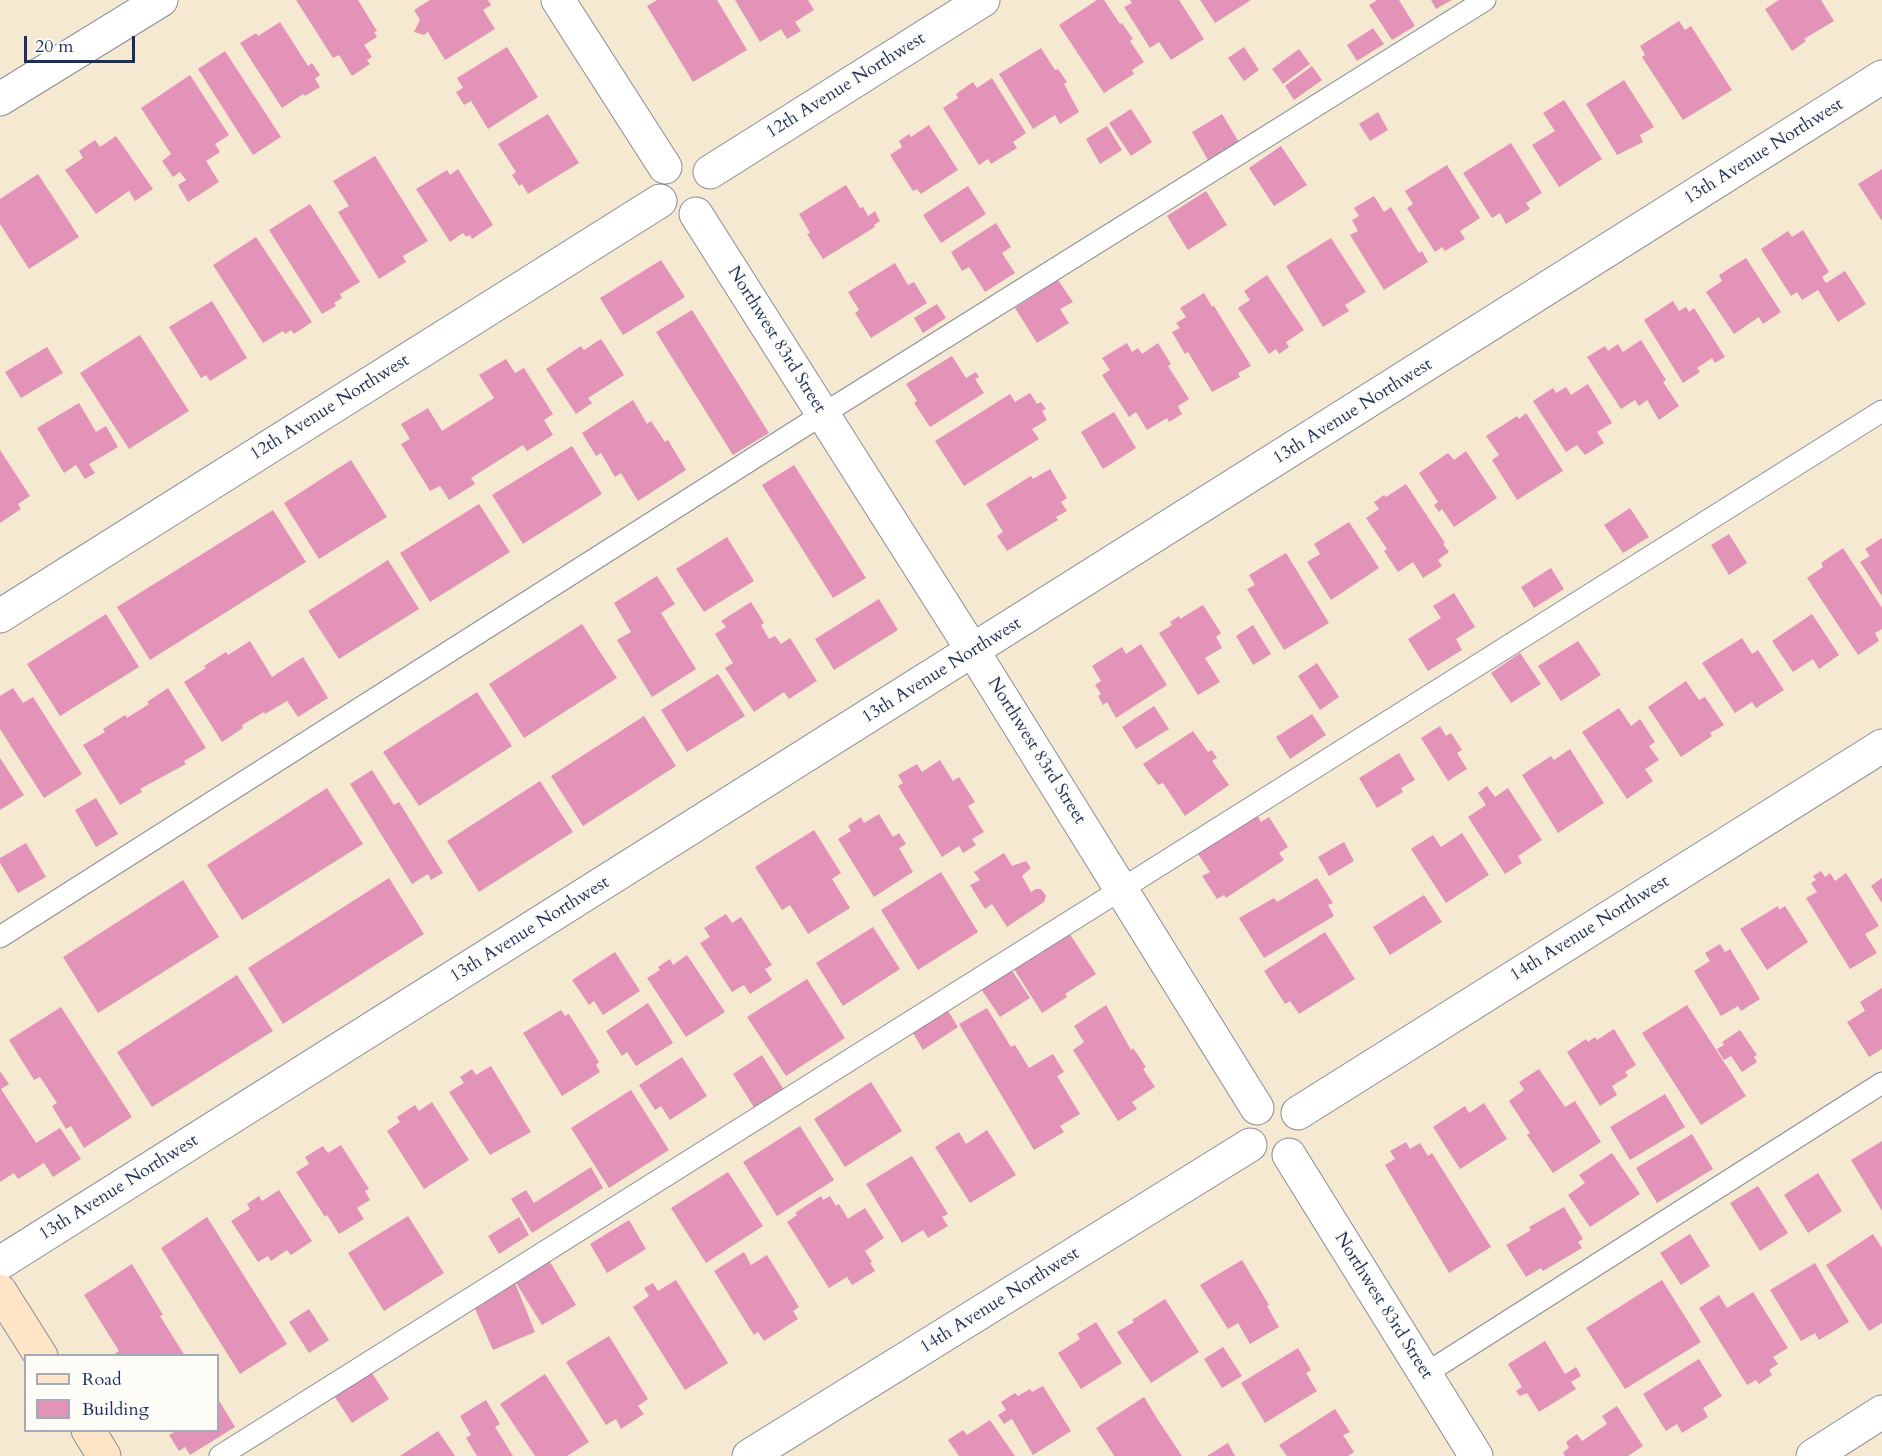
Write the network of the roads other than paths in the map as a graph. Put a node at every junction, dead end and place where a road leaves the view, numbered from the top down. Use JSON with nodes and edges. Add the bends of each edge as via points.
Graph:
{"nodes":[{"id":1,"x":162,"y":0,"type":"edge"},
{"id":2,"x":558,"y":0,"type":"edge"},
{"id":3,"x":983,"y":0,"type":"edge"},
{"id":4,"x":1485,"y":0,"type":"edge"},
{"id":5,"x":1882,"y":77,"type":"edge"},
{"id":6,"x":0,"y":99,"type":"edge"},
{"id":7,"x":665,"y":167,"type":"junction"},
{"id":8,"x":710,"y":172,"type":"junction"},
{"id":9,"x":660,"y":201,"type":"junction"},
{"id":10,"x":696,"y":214,"type":"junction"},
{"id":11,"x":1882,"y":411,"type":"edge"},
{"id":12,"x":823,"y":414,"type":"junction"},
{"id":13,"x":0,"y":616,"type":"edge"},
{"id":14,"x":973,"y":651,"type":"junction"},
{"id":15,"x":1882,"y":746,"type":"edge"},
{"id":16,"x":1121,"y":888,"type":"junction"},
{"id":17,"x":0,"y":936,"type":"edge"},
{"id":18,"x":1882,"y":1083,"type":"edge"},
{"id":19,"x":1257,"y":1108,"type":"junction"},
{"id":20,"x":1298,"y":1113,"type":"junction"},
{"id":21,"x":1250,"y":1145,"type":"junction"},
{"id":22,"x":1289,"y":1155,"type":"junction"},
{"id":23,"x":0,"y":1263,"type":"edge"},
{"id":24,"x":0,"y":1291,"type":"edge"},
{"id":25,"x":39,"y":1354,"type":"edge"},
{"id":26,"x":1425,"y":1374,"type":"junction"},
{"id":27,"x":1882,"y":1412,"type":"edge"},
{"id":28,"x":89,"y":1432,"type":"edge"},
{"id":29,"x":104,"y":1456,"type":"edge"},
{"id":30,"x":220,"y":1456,"type":"edge"},
{"id":31,"x":749,"y":1456,"type":"edge"},
{"id":32,"x":1476,"y":1456,"type":"edge"},
{"id":33,"x":1813,"y":1456,"type":"edge"}],
"edges":[{"from":1,"to":6,"type":"street"},
{"from":2,"to":7,"type":"street"},
{"from":3,"to":8,"type":"street","name":"12th Avenue Northwest"},
{"from":4,"to":12,"type":"lane"},
{"from":5,"to":14,"type":"street","name":"13th Avenue Northwest"},
{"from":7,"to":8,"type":"street","via":[[686,158],[704,165]]},
{"from":7,"to":9,"type":"street","via":[[656,187]]},
{"from":8,"to":10,"type":"street","via":[[714,191],[705,208]]},
{"from":9,"to":10,"type":"street","via":[[677,215]]},
{"from":9,"to":13,"type":"street","name":"12th Avenue Northwest"},
{"from":10,"to":12,"type":"street","name":"Northwest 83rd Street"},
{"from":11,"to":16,"type":"lane"},
{"from":12,"to":14,"type":"street","name":"Northwest 83rd Street"},
{"from":12,"to":17,"type":"lane"},
{"from":14,"to":16,"type":"street","name":"Northwest 83rd Street"},
{"from":14,"to":23,"type":"street","name":"13th Avenue Northwest"},
{"from":15,"to":20,"type":"street","name":"14th Avenue Northwest"},
{"from":16,"to":19,"type":"street","name":"Northwest 83rd Street"},
{"from":16,"to":30,"type":"lane"},
{"from":18,"to":26,"type":"lane"},
{"from":19,"to":20,"type":"street","via":[[1278,1101]]},
{"from":19,"to":21,"type":"street","via":[[1245,1130]]},
{"from":20,"to":22,"type":"street","via":[[1303,1136],[1296,1151]]},
{"from":21,"to":22,"type":"street","via":[[1260,1156],[1282,1159]]},
{"from":21,"to":31,"type":"street","name":"14th Avenue Northwest"},
{"from":22,"to":26,"type":"street","name":"Northwest 83rd Street"},
{"from":24,"to":25,"type":"main road"},
{"from":26,"to":32,"type":"street","name":"Northwest 83rd Street"},
{"from":27,"to":33,"type":"street"},
{"from":28,"to":29,"type":"main road"}]}
